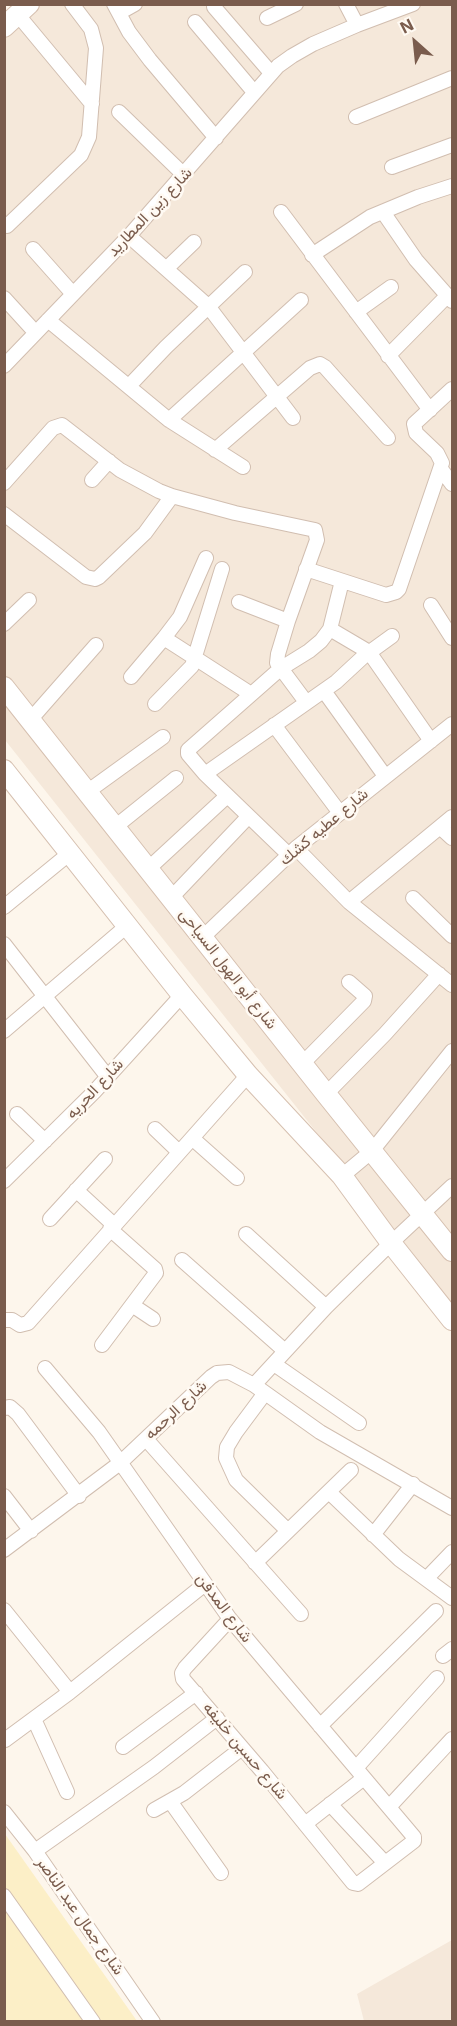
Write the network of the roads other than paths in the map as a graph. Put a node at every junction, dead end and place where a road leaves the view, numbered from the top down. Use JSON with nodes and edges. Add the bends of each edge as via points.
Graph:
{"nodes":[{"id":1,"x":72,"y":4,"type":"edge"},
{"id":2,"x":135,"y":4,"type":"edge"},
{"id":3,"x":296,"y":4,"type":"edge"},
{"id":4,"x":346,"y":4,"type":"edge"},
{"id":5,"x":413,"y":4,"type":"edge"},
{"id":6,"x":214,"y":7,"type":"dead end"},
{"id":7,"x":117,"y":9,"type":"edge"},
{"id":8,"x":17,"y":15,"type":"edge"},
{"id":9,"x":267,"y":18,"type":"dead end"},
{"id":10,"x":195,"y":22,"type":"dead end"},
{"id":11,"x":357,"y":25,"type":"junction"},
{"id":12,"x":271,"y":73,"type":"junction"},
{"id":13,"x":453,"y":78,"type":"edge"},
{"id":14,"x":255,"y":93,"type":"junction"},
{"id":15,"x":92,"y":104,"type":"junction"},
{"id":16,"x":119,"y":112,"type":"dead end"},
{"id":17,"x":356,"y":117,"type":"dead end"},
{"id":18,"x":216,"y":138,"type":"junction"},
{"id":19,"x":453,"y":145,"type":"edge"},
{"id":20,"x":392,"y":167,"type":"dead end"},
{"id":21,"x":184,"y":175,"type":"junction"},
{"id":22,"x":453,"y":186,"type":"edge"},
{"id":23,"x":281,"y":212,"type":"dead end"},
{"id":24,"x":383,"y":212,"type":"junction"},
{"id":25,"x":7,"y":226,"type":"dead end"},
{"id":26,"x":129,"y":236,"type":"junction"},
{"id":27,"x":194,"y":242,"type":"dead end"},
{"id":28,"x":33,"y":249,"type":"dead end"},
{"id":29,"x":312,"y":255,"type":"junction"},
{"id":30,"x":167,"y":268,"type":"junction"},
{"id":31,"x":245,"y":272,"type":"dead end"},
{"id":32,"x":391,"y":287,"type":"dead end"},
{"id":33,"x":73,"y":294,"type":"junction"},
{"id":34,"x":4,"y":298,"type":"edge"},
{"id":35,"x":450,"y":299,"type":"edge"},
{"id":36,"x":301,"y":300,"type":"dead end"},
{"id":37,"x":208,"y":306,"type":"junction"},
{"id":38,"x":356,"y":312,"type":"junction"},
{"id":39,"x":48,"y":320,"type":"junction"},
{"id":40,"x":35,"y":332,"type":"junction"},
{"id":41,"x":242,"y":352,"type":"junction"},
{"id":42,"x":388,"y":356,"type":"junction"},
{"id":43,"x":4,"y":366,"type":"edge"},
{"id":44,"x":129,"y":386,"type":"junction"},
{"id":45,"x":453,"y":389,"type":"edge"},
{"id":46,"x":276,"y":397,"type":"junction"},
{"id":47,"x":430,"y":410,"type":"junction"},
{"id":48,"x":293,"y":418,"type":"dead end"},
{"id":49,"x":169,"y":420,"type":"junction"},
{"id":50,"x":388,"y":438,"type":"dead end"},
{"id":51,"x":215,"y":450,"type":"junction"},
{"id":52,"x":109,"y":461,"type":"junction"},
{"id":53,"x":243,"y":467,"type":"dead end"},
{"id":54,"x":441,"y":470,"type":"junction"},
{"id":55,"x":92,"y":480,"type":"dead end"},
{"id":56,"x":5,"y":482,"type":"edge"},
{"id":57,"x":453,"y":484,"type":"edge"},
{"id":58,"x":172,"y":496,"type":"junction"},
{"id":59,"x":7,"y":520,"type":"edge"},
{"id":60,"x":206,"y":558,"type":"dead end"},
{"id":61,"x":222,"y":569,"type":"dead end"},
{"id":62,"x":306,"y":569,"type":"junction"},
{"id":63,"x":342,"y":581,"type":"junction"},
{"id":64,"x":29,"y":600,"type":"dead end"},
{"id":65,"x":239,"y":602,"type":"dead end"},
{"id":66,"x":431,"y":605,"type":"dead end"},
{"id":67,"x":288,"y":621,"type":"junction"},
{"id":68,"x":4,"y":624,"type":"edge"},
{"id":69,"x":330,"y":629,"type":"junction"},
{"id":70,"x":392,"y":636,"type":"dead end"},
{"id":71,"x":164,"y":638,"type":"junction"},
{"id":72,"x":453,"y":638,"type":"edge"},
{"id":73,"x":96,"y":645,"type":"dead end"},
{"id":74,"x":369,"y":652,"type":"junction"},
{"id":75,"x":195,"y":658,"type":"junction"},
{"id":76,"x":280,"y":669,"type":"junction"},
{"id":77,"x":130,"y":677,"type":"dead end"},
{"id":78,"x":4,"y":687,"type":"edge"},
{"id":79,"x":324,"y":690,"type":"junction"},
{"id":80,"x":251,"y":694,"type":"junction"},
{"id":81,"x":306,"y":702,"type":"junction"},
{"id":82,"x":154,"y":704,"type":"dead end"},
{"id":83,"x":31,"y":719,"type":"junction"},
{"id":84,"x":453,"y":724,"type":"edge"},
{"id":85,"x":274,"y":725,"type":"junction"},
{"id":86,"x":164,"y":737,"type":"dead end"},
{"id":87,"x":431,"y":741,"type":"junction"},
{"id":88,"x":4,"y":770,"type":"edge"},
{"id":89,"x":205,"y":774,"type":"junction"},
{"id":90,"x":385,"y":776,"type":"junction"},
{"id":91,"x":176,"y":778,"type":"dead end"},
{"id":92,"x":87,"y":792,"type":"junction"},
{"id":93,"x":226,"y":796,"type":"junction"},
{"id":94,"x":340,"y":813,"type":"junction"},
{"id":95,"x":248,"y":817,"type":"junction"},
{"id":96,"x":453,"y":817,"type":"edge"},
{"id":97,"x":115,"y":827,"type":"junction"},
{"id":98,"x":440,"y":827,"type":"junction"},
{"id":99,"x":453,"y":838,"type":"edge"},
{"id":100,"x":293,"y":851,"type":"junction"},
{"id":101,"x":70,"y":853,"type":"junction"},
{"id":102,"x":148,"y":869,"type":"junction"},
{"id":103,"x":413,"y":897,"type":"dead end"},
{"id":104,"x":171,"y":898,"type":"junction"},
{"id":105,"x":349,"y":902,"type":"junction"},
{"id":106,"x":4,"y":907,"type":"edge"},
{"id":107,"x":128,"y":925,"type":"junction"},
{"id":108,"x":453,"y":936,"type":"edge"},
{"id":109,"x":203,"y":937,"type":"junction"},
{"id":110,"x":4,"y":944,"type":"edge"},
{"id":111,"x":439,"y":974,"type":"junction"},
{"id":112,"x":349,"y":982,"type":"dead end"},
{"id":113,"x":453,"y":985,"type":"edge"},
{"id":114,"x":182,"y":995,"type":"junction"},
{"id":115,"x":46,"y":996,"type":"junction"},
{"id":116,"x":4,"y":1031,"type":"edge"},
{"id":117,"x":453,"y":1051,"type":"edge"},
{"id":118,"x":302,"y":1064,"type":"junction"},
{"id":119,"x":248,"y":1075,"type":"junction"},
{"id":120,"x":107,"y":1076,"type":"junction"},
{"id":121,"x":326,"y":1094,"type":"junction"},
{"id":122,"x":17,"y":1114,"type":"dead end"},
{"id":123,"x":155,"y":1129,"type":"dead end"},
{"id":124,"x":192,"y":1138,"type":"junction"},
{"id":125,"x":45,"y":1141,"type":"junction"},
{"id":126,"x":372,"y":1151,"type":"junction"},
{"id":127,"x":179,"y":1152,"type":"junction"},
{"id":128,"x":105,"y":1159,"type":"dead end"},
{"id":129,"x":342,"y":1176,"type":"junction"},
{"id":130,"x":237,"y":1178,"type":"dead end"},
{"id":131,"x":4,"y":1181,"type":"edge"},
{"id":132,"x":453,"y":1186,"type":"edge"},
{"id":133,"x":76,"y":1190,"type":"junction"},
{"id":134,"x":423,"y":1214,"type":"junction"},
{"id":135,"x":50,"y":1219,"type":"dead end"},
{"id":136,"x":112,"y":1227,"type":"junction"},
{"id":137,"x":246,"y":1234,"type":"dead end"},
{"id":138,"x":391,"y":1243,"type":"junction"},
{"id":139,"x":453,"y":1251,"type":"edge"},
{"id":140,"x":182,"y":1260,"type":"dead end"},
{"id":141,"x":132,"y":1305,"type":"junction"},
{"id":142,"x":326,"y":1307,"type":"junction"},
{"id":143,"x":153,"y":1319,"type":"dead end"},
{"id":144,"x":4,"y":1320,"type":"edge"},
{"id":145,"x":453,"y":1320,"type":"edge"},
{"id":146,"x":102,"y":1345,"type":"dead end"},
{"id":147,"x":285,"y":1351,"type":"junction"},
{"id":148,"x":274,"y":1364,"type":"junction"},
{"id":149,"x":45,"y":1368,"type":"dead end"},
{"id":150,"x":260,"y":1389,"type":"junction"},
{"id":151,"x":4,"y":1408,"type":"edge"},
{"id":152,"x":359,"y":1423,"type":"dead end"},
{"id":153,"x":146,"y":1438,"type":"junction"},
{"id":154,"x":120,"y":1463,"type":"junction"},
{"id":155,"x":351,"y":1470,"type":"dead end"},
{"id":156,"x":413,"y":1484,"type":"junction"},
{"id":157,"x":329,"y":1492,"type":"junction"},
{"id":158,"x":4,"y":1496,"type":"edge"},
{"id":159,"x":79,"y":1496,"type":"junction"},
{"id":160,"x":453,"y":1508,"type":"edge"},
{"id":161,"x":31,"y":1531,"type":"junction"},
{"id":162,"x":288,"y":1531,"type":"junction"},
{"id":163,"x":373,"y":1534,"type":"junction"},
{"id":164,"x":4,"y":1550,"type":"edge"},
{"id":165,"x":453,"y":1552,"type":"edge"},
{"id":166,"x":255,"y":1563,"type":"junction"},
{"id":167,"x":426,"y":1579,"type":"junction"},
{"id":168,"x":206,"y":1584,"type":"junction"},
{"id":169,"x":453,"y":1598,"type":"edge"},
{"id":170,"x":4,"y":1610,"type":"edge"},
{"id":171,"x":436,"y":1611,"type":"dead end"},
{"id":172,"x":301,"y":1614,"type":"dead end"},
{"id":173,"x":230,"y":1619,"type":"junction"},
{"id":174,"x":437,"y":1678,"type":"dead end"},
{"id":175,"x":70,"y":1692,"type":"junction"},
{"id":176,"x":195,"y":1693,"type":"junction"},
{"id":177,"x":217,"y":1718,"type":"junction"},
{"id":178,"x":34,"y":1719,"type":"junction"},
{"id":179,"x":320,"y":1725,"type":"junction"},
{"id":180,"x":453,"y":1739,"type":"edge"},
{"id":181,"x":5,"y":1740,"type":"edge"},
{"id":182,"x":123,"y":1748,"type":"dead end"},
{"id":183,"x":242,"y":1748,"type":"junction"},
{"id":184,"x":360,"y":1773,"type":"junction"},
{"id":185,"x":67,"y":1792,"type":"dead end"},
{"id":186,"x":170,"y":1801,"type":"junction"},
{"id":187,"x":330,"y":1804,"type":"junction"},
{"id":188,"x":389,"y":1807,"type":"junction"},
{"id":189,"x":154,"y":1810,"type":"dead end"},
{"id":190,"x":4,"y":1812,"type":"edge"},
{"id":191,"x":305,"y":1824,"type":"junction"},
{"id":192,"x":35,"y":1851,"type":"junction"},
{"id":193,"x":385,"y":1863,"type":"junction"},
{"id":194,"x":221,"y":1873,"type":"dead end"},
{"id":195,"x":4,"y":1896,"type":"edge"},
{"id":196,"x":93,"y":2022,"type":"edge"},
{"id":197,"x":153,"y":2022,"type":"edge"}],
"edges":[{"from":1,"to":15,"type":"street","via":[[94,38]]},
{"from":2,"to":7,"type":"street"},
{"from":3,"to":9,"type":"street"},
{"from":4,"to":11,"type":"street"},
{"from":5,"to":11,"type":"street","name":"شارع زين المطاريد"},
{"from":6,"to":12,"type":"street"},
{"from":7,"to":18,"type":"street","via":[[150,60]]},
{"from":8,"to":15,"type":"street"},
{"from":10,"to":14,"type":"street"},
{"from":11,"to":12,"type":"street","name":"شارع زين المطاريد","via":[[292,56]]},
{"from":12,"to":14,"type":"street","name":"شارع زين المطاريد"},
{"from":13,"to":17,"type":"street"},
{"from":14,"to":18,"type":"street","name":"شارع زين المطاريد"},
{"from":15,"to":25,"type":"street","via":[[89,137],[81,155]]},
{"from":16,"to":21,"type":"street"},
{"from":18,"to":21,"type":"street","name":"شارع زين المطاريد"},
{"from":19,"to":20,"type":"street"},
{"from":21,"to":26,"type":"street","name":"شارع زين المطاريد"},
{"from":22,"to":24,"type":"street"},
{"from":23,"to":29,"type":"street"},
{"from":24,"to":29,"type":"street"},
{"from":24,"to":35,"type":"street","via":[[416,260]]},
{"from":26,"to":30,"type":"street"},
{"from":26,"to":33,"type":"street","name":"شارع زين المطاريد"},
{"from":27,"to":30,"type":"street"},
{"from":28,"to":33,"type":"street"},
{"from":29,"to":38,"type":"street"},
{"from":30,"to":37,"type":"street"},
{"from":31,"to":37,"type":"street"},
{"from":32,"to":38,"type":"street"},
{"from":33,"to":39,"type":"street","name":"شارع زين المطاريد"},
{"from":34,"to":40,"type":"street"},
{"from":35,"to":42,"type":"street"},
{"from":36,"to":41,"type":"street"},
{"from":37,"to":41,"type":"street"},
{"from":37,"to":44,"type":"street"},
{"from":38,"to":42,"type":"street"},
{"from":39,"to":40,"type":"street","name":"شارع زين المطاريد"},
{"from":39,"to":44,"type":"street"},
{"from":40,"to":43,"type":"street","name":"شارع زين المطاريد"},
{"from":41,"to":46,"type":"street"},
{"from":41,"to":49,"type":"street"},
{"from":42,"to":47,"type":"street"},
{"from":44,"to":49,"type":"street"},
{"from":45,"to":47,"type":"street"},
{"from":46,"to":48,"type":"street"},
{"from":46,"to":50,"type":"street","via":[[320,364]]},
{"from":46,"to":51,"type":"street"},
{"from":47,"to":54,"type":"street","via":[[415,421],[414,431],[441,458]]},
{"from":49,"to":51,"type":"street"},
{"from":51,"to":53,"type":"street"},
{"from":52,"to":55,"type":"street"},
{"from":52,"to":56,"type":"street","via":[[62,425],[53,428]]},
{"from":52,"to":58,"type":"street"},
{"from":54,"to":57,"type":"street"},
{"from":54,"to":63,"type":"street","via":[[399,589],[386,595]]},
{"from":58,"to":59,"type":"street","via":[[145,533],[95,579],[86,577]]},
{"from":58,"to":62,"type":"street","via":[[313,528],[318,536]]},
{"from":60,"to":71,"type":"street","via":[[180,617]]},
{"from":61,"to":75,"type":"street"},
{"from":62,"to":63,"type":"street"},
{"from":62,"to":67,"type":"street"},
{"from":63,"to":69,"type":"street"},
{"from":64,"to":68,"type":"street"},
{"from":65,"to":67,"type":"street"},
{"from":66,"to":72,"type":"street"},
{"from":67,"to":76,"type":"street","via":[[278,654]]},
{"from":69,"to":74,"type":"street"},
{"from":69,"to":76,"type":"street","via":[[315,646]]},
{"from":70,"to":74,"type":"street"},
{"from":71,"to":75,"type":"street"},
{"from":71,"to":77,"type":"street"},
{"from":73,"to":83,"type":"street"},
{"from":74,"to":79,"type":"street"},
{"from":74,"to":87,"type":"street"},
{"from":75,"to":80,"type":"street"},
{"from":75,"to":82,"type":"street","via":[[192,666]]},
{"from":76,"to":80,"type":"street"},
{"from":76,"to":81,"type":"street"},
{"from":78,"to":83,"type":"main road","name":"شارع أبو الهول السياحى"},
{"from":79,"to":81,"type":"street"},
{"from":79,"to":90,"type":"street"},
{"from":80,"to":89,"type":"street","via":[[188,750]]},
{"from":81,"to":85,"type":"street"},
{"from":83,"to":92,"type":"main road","name":"شارع أبو الهول السياحى"},
{"from":84,"to":87,"type":"street","name":"شارع عطيه كشك"},
{"from":85,"to":89,"type":"street"},
{"from":85,"to":94,"type":"street"},
{"from":86,"to":92,"type":"street"},
{"from":87,"to":90,"type":"street","name":"شارع عطيه كشك"},
{"from":88,"to":101,"type":"main road"},
{"from":89,"to":93,"type":"street"},
{"from":90,"to":94,"type":"street","name":"شارع عطيه كشك"},
{"from":91,"to":97,"type":"street"},
{"from":92,"to":97,"type":"main road","name":"شارع أبو الهول السياحى"},
{"from":93,"to":95,"type":"street"},
{"from":93,"to":102,"type":"street"},
{"from":94,"to":100,"type":"street","name":"شارع عطيه كشك"},
{"from":95,"to":100,"type":"street"},
{"from":95,"to":104,"type":"street"},
{"from":96,"to":98,"type":"street"},
{"from":97,"to":102,"type":"main road","name":"شارع أبو الهول السياحى"},
{"from":98,"to":99,"type":"street"},
{"from":98,"to":105,"type":"street"},
{"from":100,"to":105,"type":"street"},
{"from":100,"to":109,"type":"street","name":"شارع عطيه كشك"},
{"from":101,"to":106,"type":"street"},
{"from":101,"to":107,"type":"main road"},
{"from":102,"to":104,"type":"main road","name":"شارع أبو الهول السياحى"},
{"from":103,"to":108,"type":"street"},
{"from":104,"to":109,"type":"main road","name":"شارع أبو الهول السياحى"},
{"from":105,"to":111,"type":"street"},
{"from":107,"to":114,"type":"main road"},
{"from":107,"to":115,"type":"street"},
{"from":109,"to":118,"type":"main road","name":"شارع أبو الهول السياحى"},
{"from":110,"to":115,"type":"street"},
{"from":111,"to":113,"type":"street"},
{"from":111,"to":121,"type":"street"},
{"from":112,"to":118,"type":"street","via":[[365,996],[364,1001]]},
{"from":114,"to":119,"type":"main road"},
{"from":114,"to":120,"type":"street","name":"شارع الحريه"},
{"from":115,"to":116,"type":"street"},
{"from":115,"to":120,"type":"street"},
{"from":117,"to":126,"type":"street"},
{"from":118,"to":121,"type":"main road","name":"شارع أبو الهول السياحى"},
{"from":119,"to":124,"type":"street"},
{"from":119,"to":129,"type":"main road"},
{"from":120,"to":125,"type":"street","name":"شارع الحريه"},
{"from":121,"to":126,"type":"main road","name":"شارع أبو الهول السياحى"},
{"from":122,"to":125,"type":"street"},
{"from":123,"to":127,"type":"street"},
{"from":124,"to":127,"type":"street"},
{"from":124,"to":130,"type":"street"},
{"from":125,"to":131,"type":"street","name":"شارع الحريه"},
{"from":126,"to":129,"type":"street"},
{"from":126,"to":134,"type":"main road","name":"شارع أبو الهول السياحى"},
{"from":127,"to":136,"type":"street"},
{"from":128,"to":133,"type":"street"},
{"from":129,"to":138,"type":"main road"},
{"from":132,"to":134,"type":"street"},
{"from":133,"to":135,"type":"street"},
{"from":133,"to":136,"type":"street"},
{"from":134,"to":138,"type":"street"},
{"from":134,"to":139,"type":"main road","name":"شارع أبو الهول السياحى"},
{"from":136,"to":141,"type":"street","via":[[155,1271]]},
{"from":136,"to":144,"type":"street","via":[[28,1323]]},
{"from":137,"to":142,"type":"street"},
{"from":138,"to":142,"type":"street"},
{"from":138,"to":145,"type":"main road"},
{"from":140,"to":147,"type":"street"},
{"from":141,"to":143,"type":"street"},
{"from":141,"to":146,"type":"street"},
{"from":142,"to":147,"type":"street"},
{"from":147,"to":148,"type":"street"},
{"from":148,"to":150,"type":"street"},
{"from":148,"to":152,"type":"street"},
{"from":149,"to":154,"type":"street","name":"شارع المدفن"},
{"from":150,"to":153,"type":"street","name":"شارع الرحمه","via":[[229,1372],[217,1374]]},
{"from":150,"to":156,"type":"street","name":"شارع الرحمه","via":[[320,1432]]},
{"from":150,"to":162,"type":"street","via":[[227,1447],[226,1458],[236,1480]]},
{"from":151,"to":159,"type":"street","via":[[10,1407],[18,1414]]},
{"from":153,"to":154,"type":"street","name":"شارع الرحمه"},
{"from":153,"to":166,"type":"street"},
{"from":154,"to":159,"type":"street","name":"شارع الرحمه"},
{"from":154,"to":168,"type":"street","name":"شارع المدفن"},
{"from":155,"to":157,"type":"street"},
{"from":156,"to":160,"type":"street","name":"شارع الرحمه"},
{"from":156,"to":163,"type":"street"},
{"from":157,"to":162,"type":"street"},
{"from":157,"to":163,"type":"street"},
{"from":158,"to":161,"type":"street"},
{"from":159,"to":161,"type":"street","name":"شارع الرحمه"},
{"from":161,"to":164,"type":"street","name":"شارع الرحمه"},
{"from":162,"to":166,"type":"street"},
{"from":163,"to":167,"type":"street"},
{"from":165,"to":167,"type":"street"},
{"from":166,"to":172,"type":"street"},
{"from":167,"to":169,"type":"street"},
{"from":168,"to":173,"type":"street","name":"شارع المدفن"},
{"from":168,"to":175,"type":"street","via":[[123,1658]]},
{"from":170,"to":175,"type":"street"},
{"from":171,"to":179,"type":"street"},
{"from":173,"to":176,"type":"street","name":"شارع حسين خليفه","via":[[183,1670],[183,1679]]},
{"from":173,"to":179,"type":"street","name":"شارع المدفن"},
{"from":174,"to":184,"type":"street"},
{"from":175,"to":178,"type":"street"},
{"from":176,"to":177,"type":"street","name":"شارع حسين خليفه"},
{"from":176,"to":182,"type":"street"},
{"from":177,"to":183,"type":"street","name":"شارع حسين خليفه"},
{"from":177,"to":192,"type":"street"},
{"from":178,"to":181,"type":"street"},
{"from":178,"to":185,"type":"street"},
{"from":179,"to":184,"type":"street","name":"شارع المدفن"},
{"from":180,"to":188,"type":"street"},
{"from":183,"to":186,"type":"street"},
{"from":183,"to":191,"type":"street","name":"شارع حسين خليفه"},
{"from":184,"to":187,"type":"street"},
{"from":184,"to":188,"type":"street","name":"شارع المدفن"},
{"from":186,"to":189,"type":"street"},
{"from":186,"to":194,"type":"street"},
{"from":187,"to":191,"type":"street"},
{"from":187,"to":193,"type":"street"},
{"from":188,"to":193,"type":"street","name":"شارع المدفن","via":[[415,1839]]},
{"from":190,"to":192,"type":"street","name":"شارع جمال عبد الناصر"},
{"from":191,"to":193,"type":"street","name":"شارع حسين خليفه","via":[[355,1884]]},
{"from":192,"to":197,"type":"street","name":"شارع جمال عبد الناصر"},
{"from":195,"to":196,"type":"street"}]}
